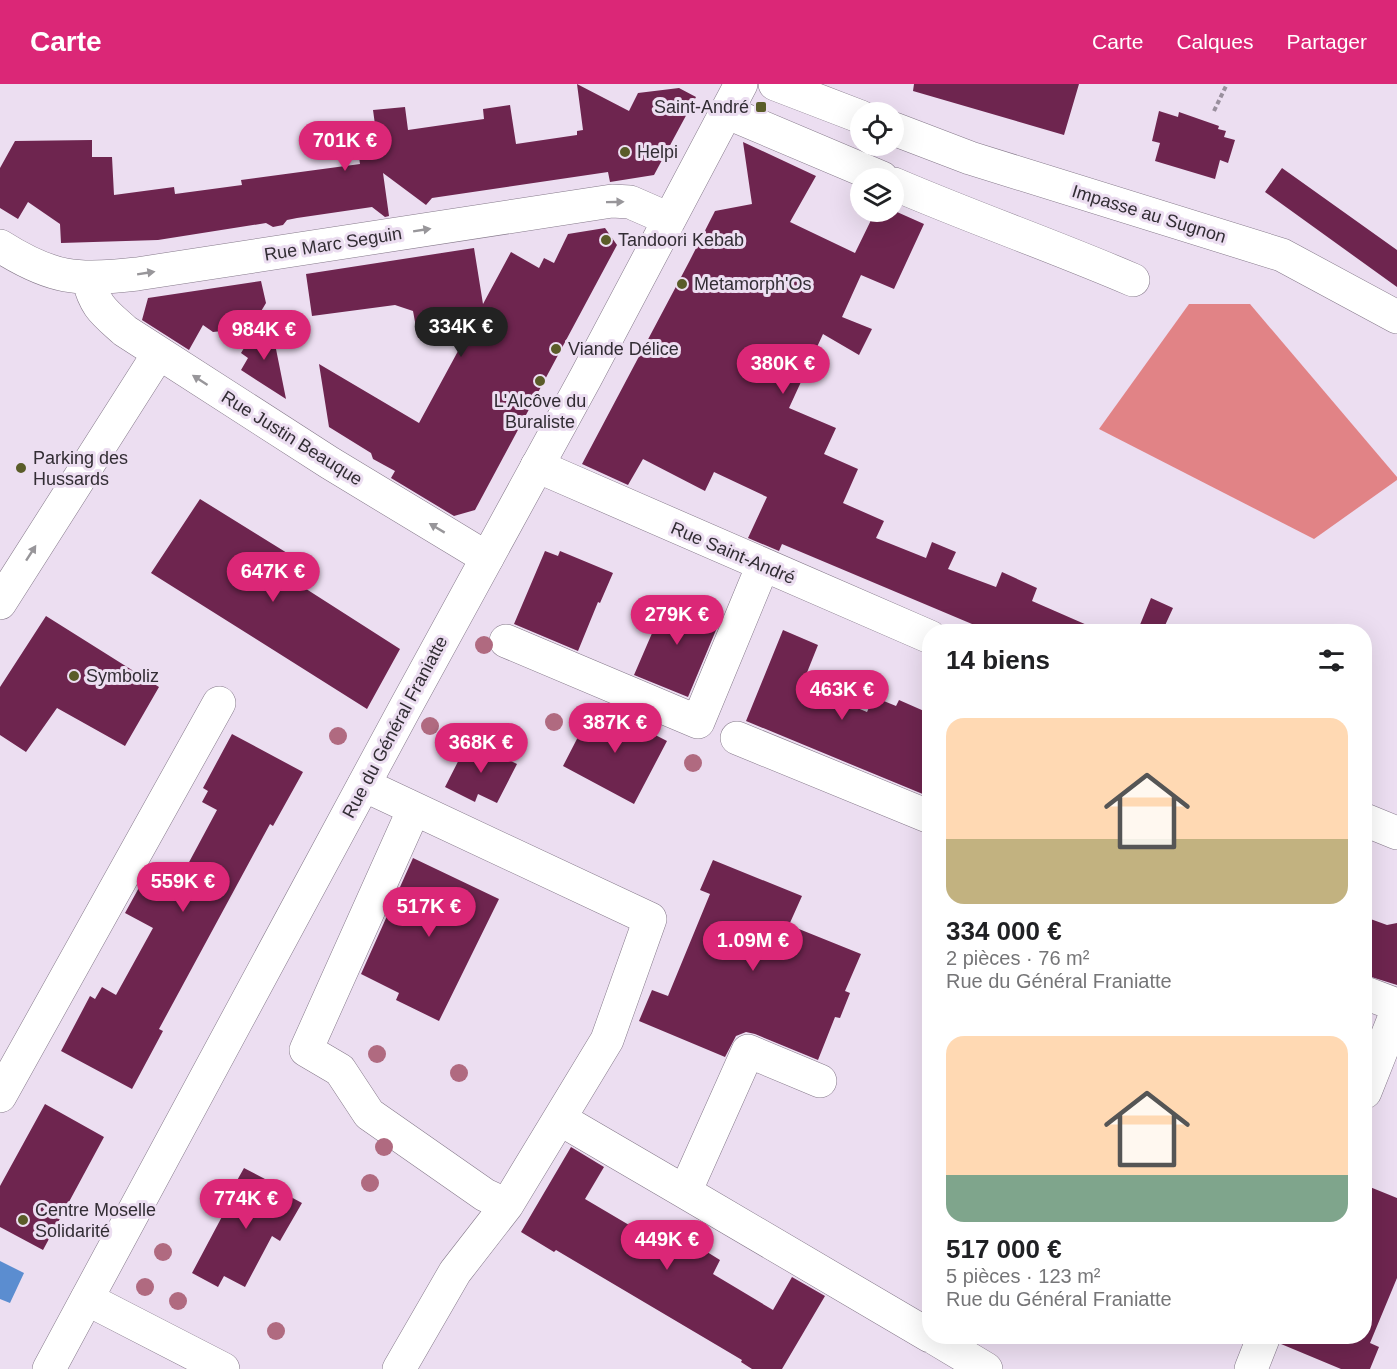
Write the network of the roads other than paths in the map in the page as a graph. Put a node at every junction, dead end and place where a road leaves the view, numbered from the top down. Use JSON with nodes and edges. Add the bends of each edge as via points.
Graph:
{"nodes":[{"id":1,"x":775,"y":84,"type":"edge"},
{"id":2,"x":734,"y":98,"type":"edge"},
{"id":3,"x":850,"y":113,"type":"edge"},
{"id":4,"x":904,"y":133,"type":"edge"},
{"id":5,"x":864,"y":168,"type":"edge"},
{"id":6,"x":904,"y":188,"type":"edge"},
{"id":7,"x":669,"y":219,"type":"junction"},
{"id":8,"x":0,"y":246,"type":"edge"},
{"id":9,"x":88,"y":278,"type":"junction"},
{"id":10,"x":1133,"y":280,"type":"dead end"},
{"id":11,"x":1397,"y":317,"type":"edge"},
{"id":12,"x":159,"y":353,"type":"junction"},
{"id":13,"x":537,"y":466,"type":"junction"},
{"id":14,"x":487,"y":558,"type":"junction"},
{"id":15,"x":763,"y":565,"type":"junction"},
{"id":16,"x":0,"y":603,"type":"edge"},
{"id":17,"x":922,"y":634,"type":"edge"},
{"id":18,"x":506,"y":641,"type":"dead end"},
{"id":19,"x":219,"y":703,"type":"dead end"},
{"id":20,"x":737,"y":738,"type":"dead end"},
{"id":21,"x":364,"y":785,"type":"junction"},
{"id":22,"x":414,"y":809,"type":"junction"},
{"id":23,"x":922,"y":814,"type":"edge"},
{"id":24,"x":1372,"y":823,"type":"edge"},
{"id":25,"x":1397,"y":833,"type":"edge"},
{"id":26,"x":1372,"y":996,"type":"edge"},
{"id":27,"x":1397,"y":1005,"type":"edge"},
{"id":28,"x":1397,"y":1011,"type":"edge"},
{"id":29,"x":1372,"y":1074,"type":"edge"},
{"id":30,"x":820,"y":1081,"type":"dead end"},
{"id":31,"x":0,"y":1096,"type":"edge"},
{"id":32,"x":560,"y":1119,"type":"junction"},
{"id":33,"x":685,"y":1192,"type":"junction"},
{"id":34,"x":507,"y":1205,"type":"junction"},
{"id":35,"x":87,"y":1299,"type":"junction"},
{"id":36,"x":922,"y":1331,"type":"edge"},
{"id":37,"x":944,"y":1344,"type":"edge"},
{"id":38,"x":1261,"y":1344,"type":"edge"},
{"id":39,"x":49,"y":1369,"type":"edge"},
{"id":40,"x":223,"y":1369,"type":"edge"},
{"id":41,"x":399,"y":1369,"type":"edge"},
{"id":42,"x":986,"y":1369,"type":"edge"},
{"id":43,"x":1251,"y":1369,"type":"edge"}],
"edges":[{"from":1,"to":3,"type":"street"},
{"from":2,"to":5,"type":"street"},
{"from":2,"to":7,"type":"street","name":"Rue du Général Franiatte"},
{"from":4,"to":11,"type":"street","name":"Impasse au Sugnon","via":[[970,158],[1282,255]]},
{"from":6,"to":10,"type":"street"},
{"from":9,"to":7,"type":"street","name":"Rue Marc Seguin","one_way":true,"via":[[137,274],[612,201],[630,202]]},
{"from":7,"to":13,"type":"street","name":"Rue du Général Franiatte"},
{"from":8,"to":9,"type":"street","name":"Rue Marc Seguin","via":[[32,266],[67,277]]},
{"from":9,"to":12,"type":"street","name":"Rue Justin Beauque","via":[[93,297],[103,311]]},
{"from":14,"to":12,"type":"street","name":"Rue Justin Beauque","one_way":true},
{"from":16,"to":12,"type":"street","one_way":true},
{"from":13,"to":14,"type":"street","name":"Rue du Général Franiatte"},
{"from":13,"to":15,"type":"street","name":"Rue Saint-André"},
{"from":14,"to":21,"type":"street","name":"Rue du Général Franiatte"},
{"from":15,"to":17,"type":"street","name":"Rue Saint-André"},
{"from":15,"to":18,"type":"street","via":[[698,722]]},
{"from":19,"to":31,"type":"street"},
{"from":20,"to":23,"type":"street"},
{"from":21,"to":22,"type":"street"},
{"from":21,"to":35,"type":"street","name":"Rue du Général Franiatte"},
{"from":22,"to":32,"type":"street","via":[[650,919],[607,1040]]},
{"from":22,"to":34,"type":"street","via":[[306,1050],[340,1070],[369,1113],[485,1195]]},
{"from":24,"to":25,"type":"street"},
{"from":26,"to":27,"type":"street"},
{"from":28,"to":29,"type":"street"},
{"from":30,"to":33,"type":"street","via":[[748,1051]]},
{"from":32,"to":33,"type":"street"},
{"from":32,"to":34,"type":"street"},
{"from":33,"to":36,"type":"street"},
{"from":34,"to":41,"type":"street","via":[[455,1272]]},
{"from":35,"to":39,"type":"street","name":"Rue du Général Franiatte"},
{"from":35,"to":40,"type":"street"},
{"from":37,"to":42,"type":"street"},
{"from":38,"to":43,"type":"street"}]}
